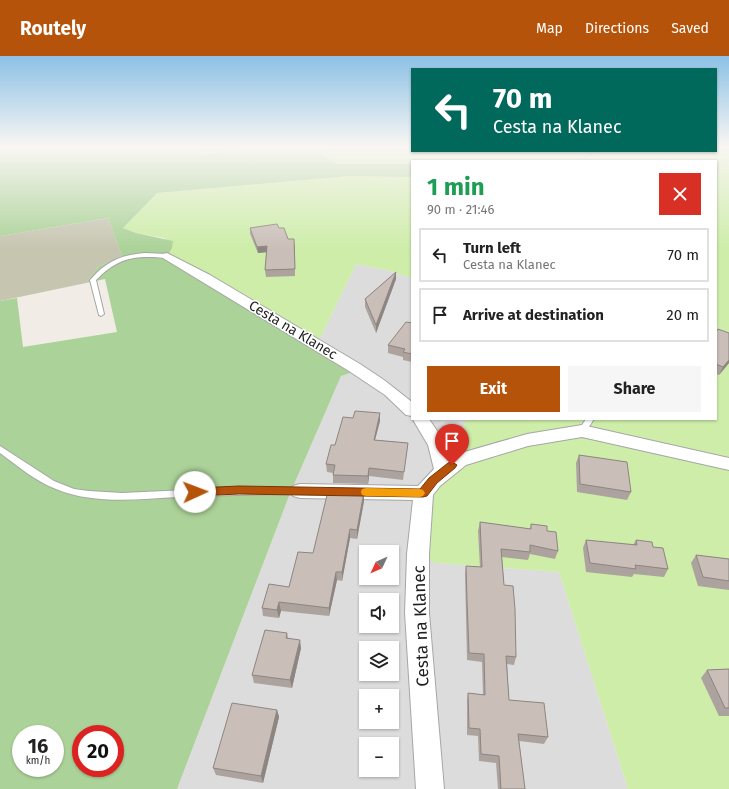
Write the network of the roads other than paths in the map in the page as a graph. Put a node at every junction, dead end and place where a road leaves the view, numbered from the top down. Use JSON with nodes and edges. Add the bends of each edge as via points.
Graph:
{"nodes":[{"id":1,"x":167,"y":256,"type":"joint"},
{"id":2,"x":101,"y":314,"type":"dead end"},
{"id":3,"x":411,"y":410,"type":"edge"},
{"id":4,"x":421,"y":420,"type":"edge"},
{"id":5,"x":586,"y":425,"type":"edge"},
{"id":6,"x":0,"y":449,"type":"edge"},
{"id":7,"x":729,"y":464,"type":"edge"},
{"id":8,"x":444,"y":471,"type":"junction"},
{"id":9,"x":300,"y":491,"type":"joint"},
{"id":10,"x":423,"y":493,"type":"junction"},
{"id":11,"x":430,"y":789,"type":"edge"}],
"edges":[{"from":1,"to":2,"type":"lane","via":[[145,254],[125,257],[102,268],[93,280]]},
{"from":1,"to":3,"type":"street","name":"Cesta na Klanec","via":[[216,282],[359,370]]},
{"from":4,"to":8,"type":"street","via":[[437,444]]},
{"from":5,"to":7,"type":"street"},
{"from":5,"to":8,"type":"street","via":[[460,460]]},
{"from":6,"to":9,"type":"lane","via":[[59,487],[86,494],[124,496],[239,490]]},
{"from":8,"to":10,"type":"street"},
{"from":9,"to":10,"type":"street"},
{"from":10,"to":11,"type":"street","name":"Cesta na Klanec","via":[[418,554],[418,613]]}]}
